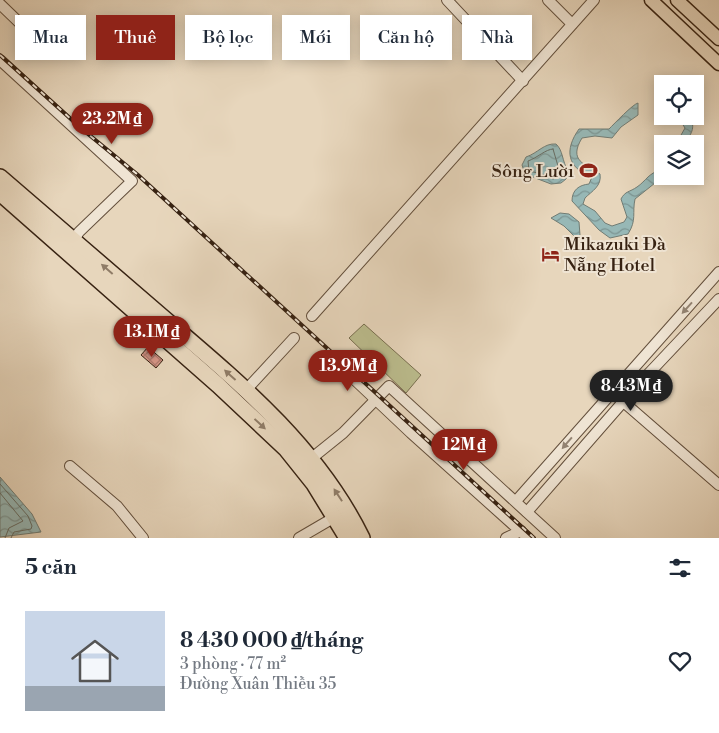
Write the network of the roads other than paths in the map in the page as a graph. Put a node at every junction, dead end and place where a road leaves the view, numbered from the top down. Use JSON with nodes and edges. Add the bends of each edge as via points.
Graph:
{"nodes":[{"id":1,"x":447,"y":0,"type":"edge"},
{"id":2,"x":548,"y":0,"type":"edge"},
{"id":3,"x":594,"y":0,"type":"edge"},
{"id":4,"x":651,"y":0,"type":"edge"},
{"id":5,"x":676,"y":0,"type":"edge"},
{"id":6,"x":0,"y":4,"type":"edge"},
{"id":7,"x":15,"y":18,"type":"edge"},
{"id":8,"x":572,"y":24,"type":"junction"},
{"id":9,"x":719,"y":39,"type":"edge"},
{"id":10,"x":0,"y":60,"type":"edge"},
{"id":11,"x":719,"y":64,"type":"edge"},
{"id":12,"x":523,"y":81,"type":"junction"},
{"id":13,"x":0,"y":177,"type":"edge"},
{"id":14,"x":0,"y":193,"type":"edge"},
{"id":15,"x":70,"y":245,"type":"junction"},
{"id":16,"x":719,"y":272,"type":"edge"},
{"id":17,"x":719,"y":299,"type":"edge"},
{"id":18,"x":312,"y":316,"type":"dead end"},
{"id":19,"x":294,"y":338,"type":"dead end"},
{"id":20,"x":338,"y":364,"type":"dead end"},
{"id":21,"x":246,"y":390,"type":"junction"},
{"id":22,"x":612,"y":392,"type":"junction"},
{"id":23,"x":376,"y":402,"type":"junction"},
{"id":24,"x":623,"y":402,"type":"junction"},
{"id":25,"x":306,"y":463,"type":"junction"},
{"id":26,"x":70,"y":466,"type":"dead end"},
{"id":27,"x":719,"y":485,"type":"edge"},
{"id":28,"x":516,"y":501,"type":"junction"},
{"id":29,"x":527,"y":512,"type":"junction"},
{"id":30,"x":335,"y":518,"type":"junction"},
{"id":31,"x":525,"y":534,"type":"edge"},
{"id":32,"x":143,"y":538,"type":"edge"},
{"id":33,"x":299,"y":538,"type":"edge"},
{"id":34,"x":347,"y":538,"type":"edge"},
{"id":35,"x":362,"y":538,"type":"edge"},
{"id":36,"x":506,"y":538,"type":"edge"},
{"id":37,"x":555,"y":538,"type":"edge"}],
"edges":[{"from":1,"to":12,"type":"street"},
{"from":2,"to":8,"type":"street"},
{"from":3,"to":8,"type":"street"},
{"from":4,"to":11,"type":"main road"},
{"from":5,"to":9,"type":"main road"},
{"from":6,"to":7,"type":"street"},
{"from":8,"to":12,"type":"street"},
{"from":10,"to":15,"type":"street","via":[[132,181],[79,232]]},
{"from":12,"to":18,"type":"street"},
{"from":13,"to":15,"type":"highway"},
{"from":14,"to":15,"type":"highway","via":[[36,224]]},
{"from":21,"to":15,"type":"highway","one_way":true},
{"from":15,"to":25,"type":"highway","one_way":true,"via":[[112,294],[218,385],[286,449]]},
{"from":16,"to":22,"type":"street","one_way":true},
{"from":17,"to":24,"type":"street"},
{"from":19,"to":21,"type":"street"},
{"from":20,"to":23,"type":"street"},
{"from":21,"to":25,"type":"highway","via":[[296,439]]},
{"from":22,"to":24,"type":"street"},
{"from":22,"to":28,"type":"street","one_way":true},
{"from":23,"to":25,"type":"street"},
{"from":23,"to":28,"type":"street","via":[[389,386]]},
{"from":23,"to":31,"type":"street"},
{"from":24,"to":27,"type":"street"},
{"from":24,"to":29,"type":"street"},
{"from":25,"to":30,"type":"highway"},
{"from":35,"to":25,"type":"highway","one_way":true,"via":[[339,496]]},
{"from":26,"to":32,"type":"street","via":[[118,506]]},
{"from":28,"to":29,"type":"street"},
{"from":29,"to":37,"type":"street"},
{"from":30,"to":33,"type":"street"},
{"from":30,"to":34,"type":"highway"},
{"from":31,"to":36,"type":"street"}]}
